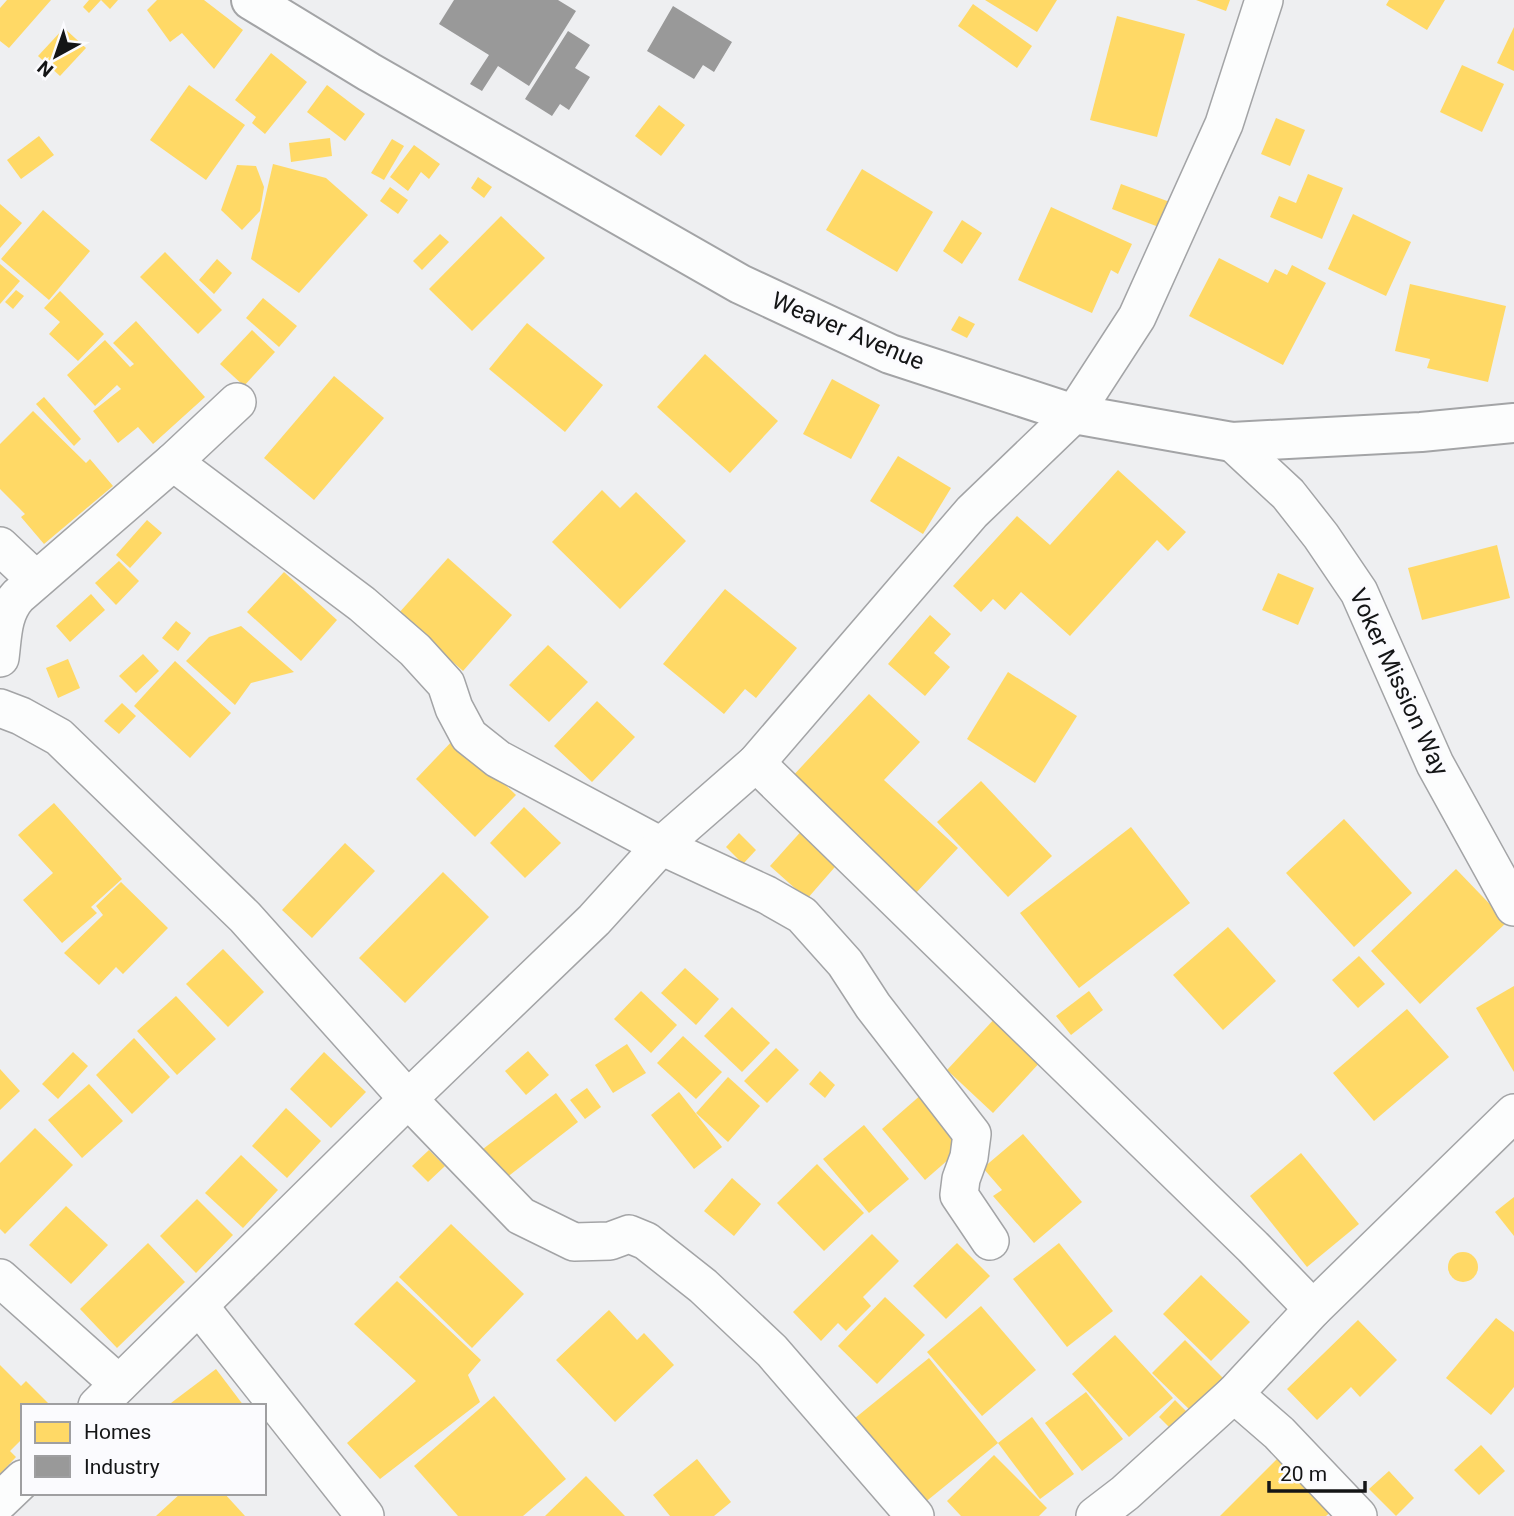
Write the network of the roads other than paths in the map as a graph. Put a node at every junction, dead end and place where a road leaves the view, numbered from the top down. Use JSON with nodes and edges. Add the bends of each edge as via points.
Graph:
{"nodes":[{"id":1,"x":251,"y":0,"type":"edge"},
{"id":2,"x":1264,"y":0,"type":"edge"},
{"id":3,"x":237,"y":402,"type":"dead end"},
{"id":4,"x":1074,"y":414,"type":"junction"},
{"id":5,"x":1514,"y":423,"type":"edge"},
{"id":6,"x":1233,"y":442,"type":"junction"},
{"id":7,"x":173,"y":462,"type":"junction"},
{"id":8,"x":0,"y":546,"type":"edge"},
{"id":9,"x":36,"y":580,"type":"junction"},
{"id":10,"x":0,"y":658,"type":"edge"},
{"id":11,"x":0,"y":708,"type":"edge"},
{"id":12,"x":755,"y":764,"type":"junction"},
{"id":13,"x":661,"y":846,"type":"junction"},
{"id":14,"x":1514,"y":907,"type":"edge"},
{"id":15,"x":408,"y":1099,"type":"junction"},
{"id":16,"x":1514,"y":1113,"type":"edge"},
{"id":17,"x":990,"y":1241,"type":"dead end"},
{"id":18,"x":0,"y":1278,"type":"edge"},
{"id":19,"x":199,"y":1307,"type":"junction"},
{"id":20,"x":1313,"y":1309,"type":"junction"},
{"id":21,"x":1234,"y":1394,"type":"junction"},
{"id":22,"x":108,"y":1395,"type":"edge"},
{"id":23,"x":21,"y":1481,"type":"edge"},
{"id":24,"x":0,"y":1501,"type":"edge"},
{"id":25,"x":1135,"y":1504,"type":"edge"},
{"id":26,"x":365,"y":1516,"type":"edge"},
{"id":27,"x":915,"y":1516,"type":"edge"},
{"id":28,"x":1095,"y":1516,"type":"edge"},
{"id":29,"x":1359,"y":1516,"type":"edge"}],
"edges":[{"from":1,"to":4,"type":"street","name":"Weaver Avenue","via":[[740,284],[890,354]]},
{"from":2,"to":4,"type":"street","via":[[1224,124],[1137,317]]},
{"from":3,"to":7,"type":"street"},
{"from":4,"to":6,"type":"street","name":"Weaver Avenue"},
{"from":4,"to":12,"type":"street","via":[[972,512]]},
{"from":5,"to":6,"type":"street","name":"Weaver Avenue"},
{"from":6,"to":14,"type":"street","name":"Voker Mission Way","via":[[1288,494],[1359,592],[1435,764]]},
{"from":7,"to":9,"type":"street"},
{"from":7,"to":13,"type":"street","via":[[362,604],[415,650],[446,684],[469,736],[498,759]]},
{"from":8,"to":9,"type":"street"},
{"from":9,"to":10,"type":"street","via":[[9,606]]},
{"from":11,"to":15,"type":"street","via":[[59,737],[245,917]]},
{"from":12,"to":13,"type":"street"},
{"from":12,"to":20,"type":"street"},
{"from":13,"to":15,"type":"street","via":[[594,920]]},
{"from":13,"to":17,"type":"street","via":[[802,915],[845,963],[972,1134],[960,1195]]},
{"from":15,"to":19,"type":"street"},
{"from":15,"to":27,"type":"street","via":[[521,1216],[574,1242],[610,1241],[629,1234],[646,1241],[703,1286],[772,1351]]},
{"from":16,"to":20,"type":"street"},
{"from":18,"to":22,"type":"street"},
{"from":19,"to":22,"type":"street"},
{"from":19,"to":26,"type":"street"},
{"from":20,"to":21,"type":"street"},
{"from":21,"to":25,"type":"street"},
{"from":21,"to":29,"type":"street","via":[[1279,1433]]},
{"from":23,"to":24,"type":"street"},
{"from":25,"to":28,"type":"street"}]}
